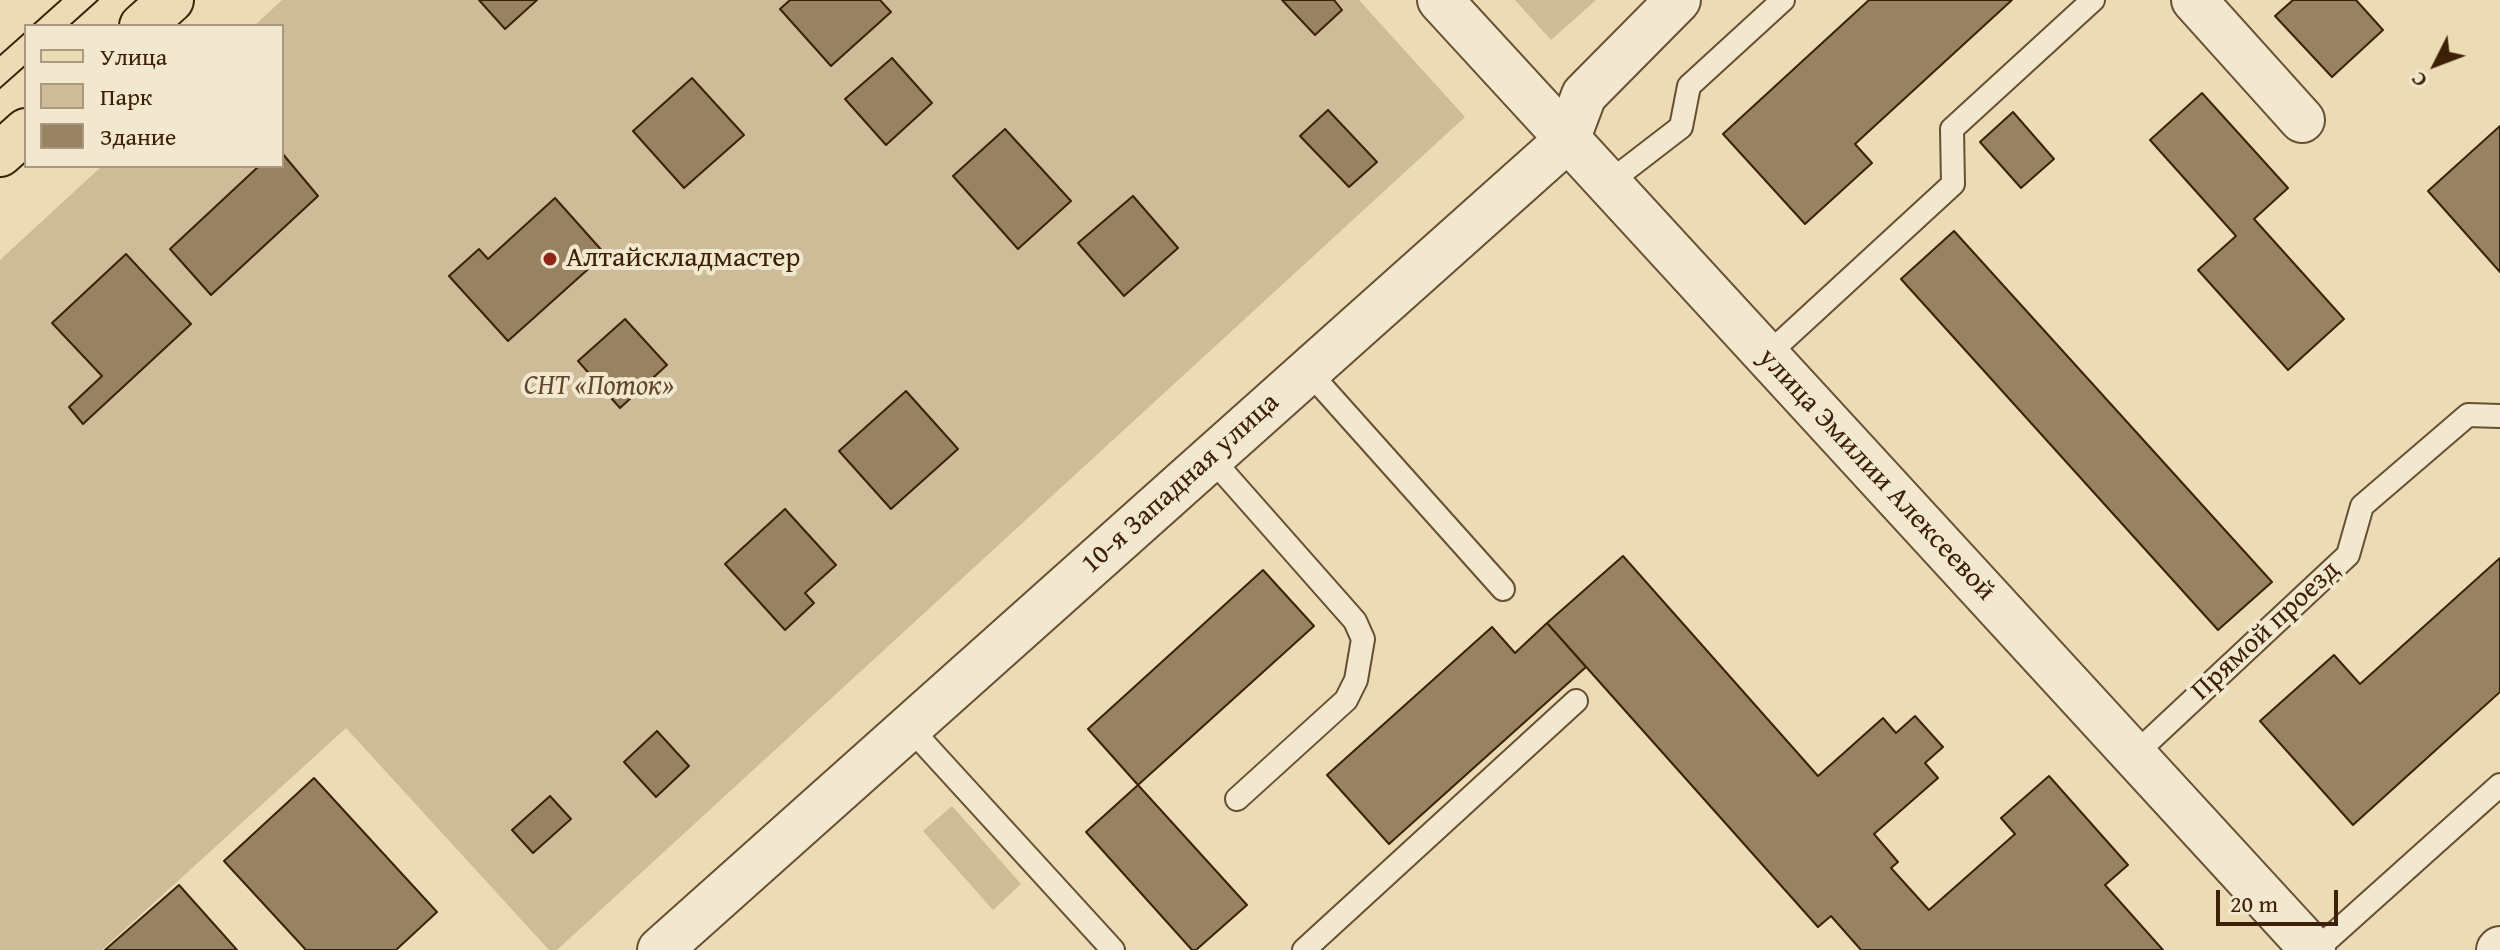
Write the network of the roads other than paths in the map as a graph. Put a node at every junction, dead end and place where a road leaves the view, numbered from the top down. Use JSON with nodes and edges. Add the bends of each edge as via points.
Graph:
{"nodes":[{"id":1,"x":171,"y":0,"type":"edge"},
{"id":2,"x":1440,"y":0,"type":"edge"},
{"id":3,"x":1678,"y":0,"type":"edge"},
{"id":4,"x":1783,"y":0,"type":"edge"},
{"id":5,"x":2093,"y":0,"type":"edge"},
{"id":6,"x":2194,"y":0,"type":"edge"},
{"id":7,"x":144,"y":24,"type":"edge"},
{"id":8,"x":2302,"y":120,"type":"dead end"},
{"id":9,"x":24,"y":133,"type":"edge"},
{"id":10,"x":1567,"y":140,"type":"junction"},
{"id":11,"x":0,"y":154,"type":"edge"},
{"id":12,"x":1607,"y":184,"type":"junction"},
{"id":13,"x":1766,"y":356,"type":"junction"},
{"id":14,"x":1308,"y":371,"type":"junction"},
{"id":15,"x":2495,"y":415,"type":"edge"},
{"id":16,"x":1211,"y":458,"type":"junction"},
{"id":17,"x":1503,"y":589,"type":"dead end"},
{"id":18,"x":1576,"y":701,"type":"dead end"},
{"id":19,"x":910,"y":728,"type":"junction"},
{"id":20,"x":2134,"y":755,"type":"junction"},
{"id":21,"x":2500,"y":785,"type":"edge"},
{"id":22,"x":1237,"y":799,"type":"dead end"},
{"id":23,"x":660,"y":950,"type":"edge"},
{"id":24,"x":1113,"y":950,"type":"edge"},
{"id":25,"x":1304,"y":950,"type":"edge"},
{"id":26,"x":2315,"y":950,"type":"edge"}],
"edges":[{"from":1,"to":7,"type":"main road"},
{"from":2,"to":10,"type":"street","name":"улица Эмилии Алексеевой"},
{"from":3,"to":10,"type":"street","name":"10-я Западная улица","via":[[1584,95]]},
{"from":4,"to":12,"type":"lane","via":[[1689,86],[1681,127]]},
{"from":5,"to":13,"type":"lane","via":[[1952,129],[1953,184]]},
{"from":6,"to":8,"type":"street"},
{"from":9,"to":11,"type":"main road"},
{"from":10,"to":12,"type":"street","name":"улица Эмилии Алексеевой"},
{"from":10,"to":14,"type":"street","name":"10-я Западная улица"},
{"from":12,"to":13,"type":"street","name":"улица Эмилии Алексеевой"},
{"from":13,"to":20,"type":"street","name":"улица Эмилии Алексеевой"},
{"from":14,"to":16,"type":"street","name":"10-я Западная улица"},
{"from":14,"to":17,"type":"lane"},
{"from":15,"to":20,"type":"lane","name":"Прямой проезд","via":[[2468,415],[2362,506],[2348,555]]},
{"from":16,"to":19,"type":"street","name":"10-я Западная улица"},
{"from":16,"to":22,"type":"lane","via":[[1355,621],[1363,639],[1356,680],[1346,700]]},
{"from":18,"to":25,"type":"lane"},
{"from":19,"to":23,"type":"street","name":"10-я Западная улица"},
{"from":19,"to":24,"type":"lane"},
{"from":20,"to":26,"type":"street","name":"улица Эмилии Алексеевой"},
{"from":21,"to":26,"type":"lane"}]}
